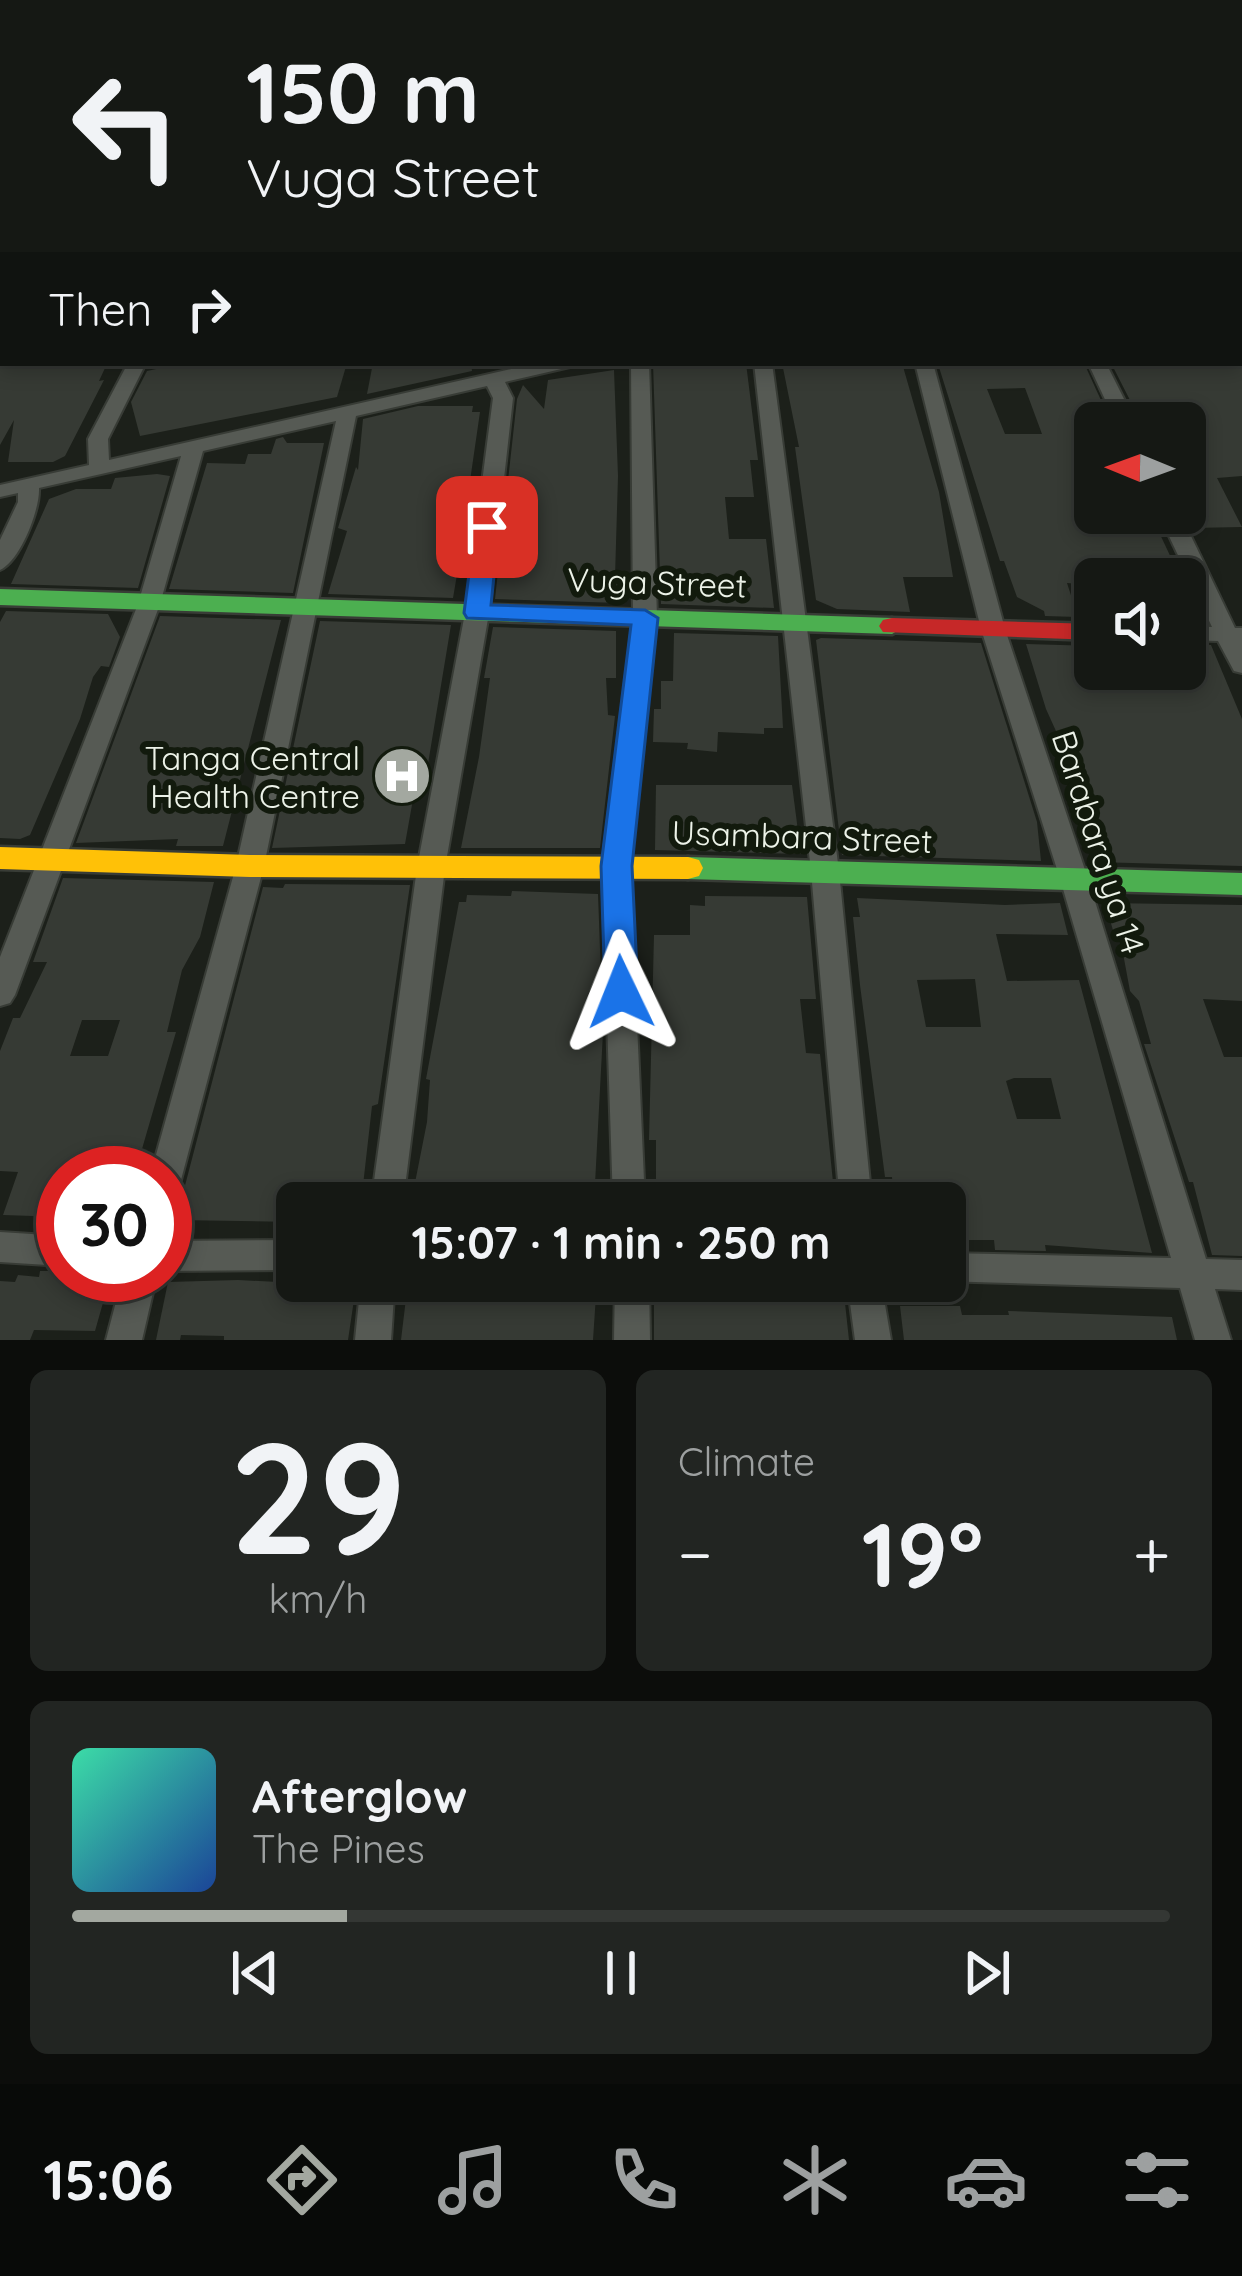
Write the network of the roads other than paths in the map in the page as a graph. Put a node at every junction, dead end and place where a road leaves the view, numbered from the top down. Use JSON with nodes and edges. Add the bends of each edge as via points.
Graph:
{"nodes":[{"id":1,"x":139,"y":366,"type":"edge"},
{"id":2,"x":551,"y":366,"type":"edge"},
{"id":3,"x":640,"y":366,"type":"edge"},
{"id":4,"x":763,"y":366,"type":"edge"},
{"id":5,"x":925,"y":366,"type":"edge"},
{"id":6,"x":1098,"y":366,"type":"edge"},
{"id":7,"x":494,"y":380,"type":"junction"},
{"id":8,"x":1116,"y":402,"type":"edge"},
{"id":9,"x":346,"y":414,"type":"junction"},
{"id":10,"x":193,"y":450,"type":"junction"},
{"id":11,"x":99,"y":470,"type":"junction"},
{"id":12,"x":28,"y":485,"type":"junction"},
{"id":13,"x":0,"y":490,"type":"edge"},
{"id":14,"x":1180,"y":534,"type":"edge"},
{"id":15,"x":0,"y":563,"type":"edge"},
{"id":16,"x":0,"y":597,"type":"edge"},
{"id":17,"x":149,"y":604,"type":"junction"},
{"id":18,"x":307,"y":608,"type":"junction"},
{"id":19,"x":477,"y":613,"type":"junction"},
{"id":20,"x":645,"y":618,"type":"junction"},
{"id":21,"x":796,"y":622,"type":"junction"},
{"id":22,"x":993,"y":629,"type":"junction"},
{"id":23,"x":1074,"y":631,"type":"edge"},
{"id":24,"x":1234,"y":635,"type":"edge"},
{"id":25,"x":1242,"y":666,"type":"edge"},
{"id":26,"x":0,"y":858,"type":"edge"},
{"id":27,"x":49,"y":860,"type":"junction"},
{"id":28,"x":250,"y":866,"type":"junction"},
{"id":29,"x":616,"y":866,"type":"junction"},
{"id":30,"x":431,"y":868,"type":"junction"},
{"id":31,"x":825,"y":872,"type":"junction"},
{"id":32,"x":1075,"y":882,"type":"junction"},
{"id":33,"x":1242,"y":884,"type":"edge"},
{"id":34,"x":0,"y":995,"type":"edge"},
{"id":35,"x":174,"y":1146,"type":"edge"},
{"id":36,"x":390,"y":1182,"type":"edge"},
{"id":37,"x":628,"y":1182,"type":"edge"},
{"id":38,"x":854,"y":1182,"type":"edge"},
{"id":39,"x":0,"y":1247,"type":"edge"},
{"id":40,"x":36,"y":1249,"type":"edge"},
{"id":41,"x":276,"y":1255,"type":"edge"},
{"id":42,"x":192,"y":1256,"type":"edge"},
{"id":43,"x":966,"y":1268,"type":"edge"},
{"id":44,"x":1194,"y":1270,"type":"junction"},
{"id":45,"x":1242,"y":1275,"type":"edge"},
{"id":46,"x":133,"y":1302,"type":"edge"},
{"id":47,"x":376,"y":1302,"type":"edge"},
{"id":48,"x":632,"y":1302,"type":"edge"},
{"id":49,"x":867,"y":1302,"type":"edge"},
{"id":50,"x":124,"y":1340,"type":"edge"},
{"id":51,"x":373,"y":1340,"type":"edge"},
{"id":52,"x":632,"y":1340,"type":"edge"},
{"id":53,"x":873,"y":1340,"type":"edge"},
{"id":54,"x":1213,"y":1340,"type":"edge"}],
"edges":[{"from":1,"to":11,"type":"street","via":[[98,439]]},
{"from":2,"to":7,"type":"street"},
{"from":3,"to":20,"type":"street"},
{"from":4,"to":21,"type":"street"},
{"from":5,"to":22,"type":"street","name":"Barabara ya 14"},
{"from":6,"to":8,"type":"street"},
{"from":7,"to":9,"type":"street"},
{"from":7,"to":19,"type":"street","via":[[503,398]]},
{"from":9,"to":10,"type":"street"},
{"from":9,"to":18,"type":"street"},
{"from":10,"to":11,"type":"street"},
{"from":10,"to":17,"type":"street"},
{"from":11,"to":12,"type":"street"},
{"from":12,"to":13,"type":"street"},
{"from":12,"to":15,"type":"street","via":[[29,502]]},
{"from":14,"to":24,"type":"street"},
{"from":16,"to":17,"type":"street","name":"Vuga Street"},
{"from":17,"to":18,"type":"street","name":"Vuga Street"},
{"from":17,"to":27,"type":"street"},
{"from":18,"to":19,"type":"street","name":"Vuga Street"},
{"from":18,"to":28,"type":"street"},
{"from":19,"to":20,"type":"street","name":"Vuga Street"},
{"from":19,"to":30,"type":"street"},
{"from":20,"to":21,"type":"street","name":"Vuga Street"},
{"from":20,"to":29,"type":"street"},
{"from":21,"to":22,"type":"street","name":"Vuga Street"},
{"from":21,"to":31,"type":"street"},
{"from":22,"to":23,"type":"street","name":"Vuga Street"},
{"from":22,"to":32,"type":"street","name":"Barabara ya 14"},
{"from":24,"to":25,"type":"street"},
{"from":26,"to":27,"type":"street","name":"Usambara Street"},
{"from":27,"to":28,"type":"street","name":"Usambara Street"},
{"from":27,"to":34,"type":"street"},
{"from":28,"to":30,"type":"street","name":"Usambara Street"},
{"from":28,"to":35,"type":"street"},
{"from":29,"to":30,"type":"street","name":"Usambara Street"},
{"from":29,"to":31,"type":"street","name":"Usambara Street"},
{"from":29,"to":37,"type":"street"},
{"from":30,"to":36,"type":"street"},
{"from":31,"to":32,"type":"street","name":"Usambara Street"},
{"from":31,"to":38,"type":"street"},
{"from":32,"to":33,"type":"street","name":"Usambara Street"},
{"from":32,"to":44,"type":"street","name":"Barabara ya 14"},
{"from":39,"to":40,"type":"street"},
{"from":41,"to":42,"type":"street"},
{"from":43,"to":44,"type":"street"},
{"from":44,"to":45,"type":"street"},
{"from":44,"to":54,"type":"street","name":"Barabara ya 14"},
{"from":46,"to":50,"type":"street"},
{"from":47,"to":51,"type":"street"},
{"from":48,"to":52,"type":"street"},
{"from":49,"to":53,"type":"street"}]}
